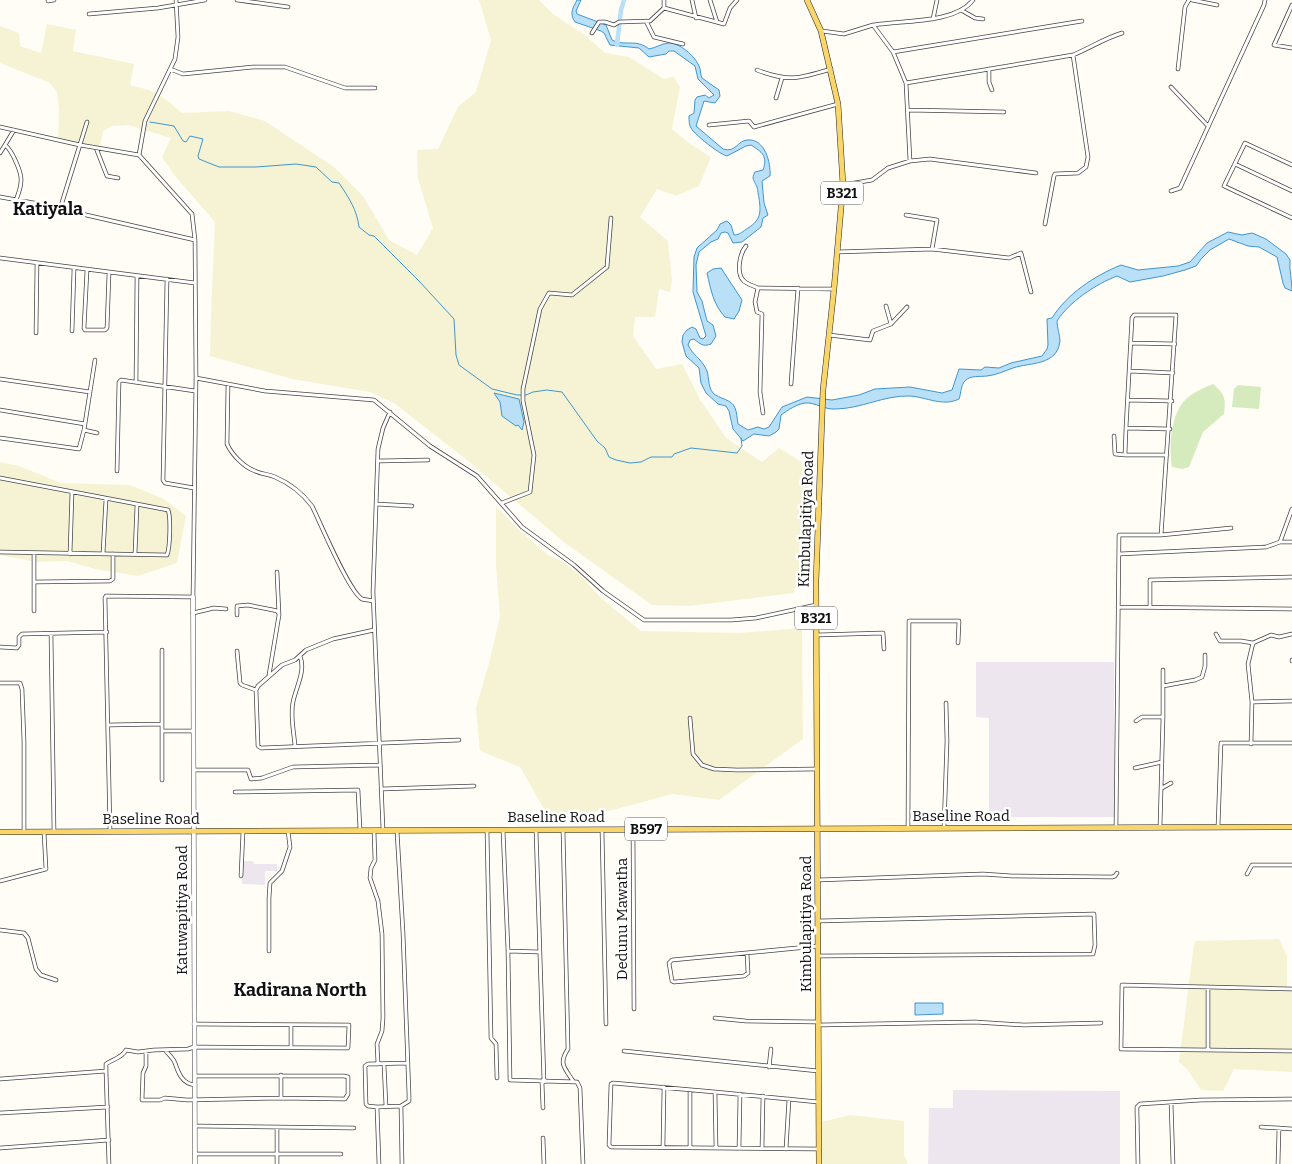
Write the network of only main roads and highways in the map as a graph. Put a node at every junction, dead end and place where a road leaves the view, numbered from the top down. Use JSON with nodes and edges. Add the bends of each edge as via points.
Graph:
{"nodes":[{"id":1,"x":809,"y":0,"type":"edge"},
{"id":2,"x":1292,"y":827,"type":"edge"},
{"id":3,"x":818,"y":829,"type":"junction"},
{"id":4,"x":0,"y":832,"type":"edge"},
{"id":5,"x":819,"y":1164,"type":"edge"}],
"edges":[{"from":1,"to":3,"type":"main road","name":"Kimbulapitiya Road","number":"B321","via":[[821,31],[838,104],[843,185],[822,407],[816,605]]},
{"from":2,"to":3,"type":"main road","name":"Baseline Road","number":"B597"},
{"from":3,"to":4,"type":"main road","name":"Baseline Road","number":"B597"},
{"from":3,"to":5,"type":"main road","name":"Kimbulapitiya Road","number":"B321"}]}
